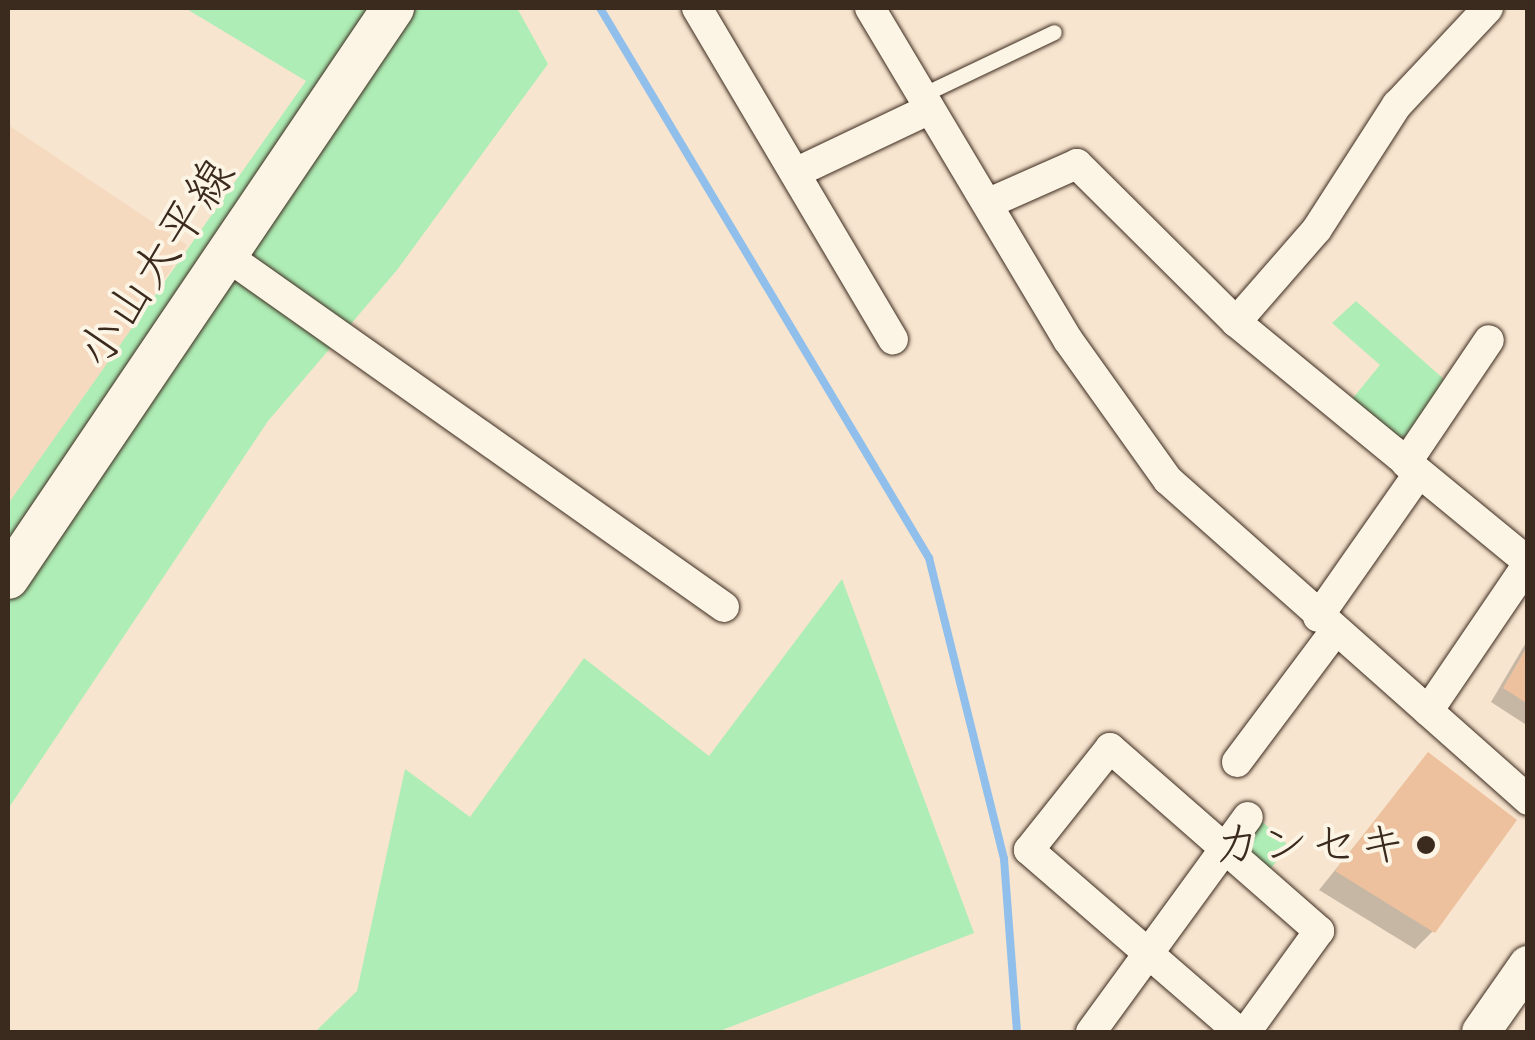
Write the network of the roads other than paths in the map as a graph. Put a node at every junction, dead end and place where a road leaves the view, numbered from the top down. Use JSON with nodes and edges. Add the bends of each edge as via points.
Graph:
{"nodes":[{"id":1,"x":393,"y":8,"type":"edge"},
{"id":2,"x":697,"y":8,"type":"edge"},
{"id":3,"x":870,"y":8,"type":"edge"},
{"id":4,"x":1488,"y":8,"type":"edge"},
{"id":5,"x":1054,"y":32,"type":"dead end"},
{"id":6,"x":926,"y":102,"type":"junction"},
{"id":7,"x":795,"y":173,"type":"junction"},
{"id":8,"x":988,"y":203,"type":"junction"},
{"id":9,"x":224,"y":254,"type":"junction"},
{"id":10,"x":1236,"y":322,"type":"junction"},
{"id":11,"x":893,"y":339,"type":"dead end"},
{"id":12,"x":1489,"y":340,"type":"dead end"},
{"id":13,"x":1412,"y":468,"type":"junction"},
{"id":14,"x":1528,"y":563,"type":"edge"},
{"id":15,"x":8,"y":578,"type":"edge"},
{"id":16,"x":724,"y":606,"type":"dead end"},
{"id":17,"x":1326,"y":624,"type":"junction"},
{"id":18,"x":1428,"y":711,"type":"junction"},
{"id":19,"x":1238,"y":762,"type":"dead end"},
{"id":20,"x":1528,"y":800,"type":"edge"},
{"id":21,"x":1248,"y":817,"type":"dead end"},
{"id":22,"x":1225,"y":847,"type":"junction"},
{"id":23,"x":1147,"y":952,"type":"junction"},
{"id":24,"x":1528,"y":965,"type":"edge"},
{"id":25,"x":1091,"y":1032,"type":"edge"},
{"id":26,"x":1243,"y":1032,"type":"edge"},
{"id":27,"x":1481,"y":1032,"type":"edge"}],
"edges":[{"from":1,"to":9,"type":"main road","name":"小山大平線"},
{"from":2,"to":7,"type":"street"},
{"from":3,"to":6,"type":"street"},
{"from":4,"to":10,"type":"street","via":[[1396,105],[1318,229]]},
{"from":5,"to":6,"type":"lane"},
{"from":6,"to":7,"type":"street"},
{"from":6,"to":8,"type":"street"},
{"from":7,"to":11,"type":"street"},
{"from":8,"to":10,"type":"street","via":[[1077,164]]},
{"from":8,"to":17,"type":"street","via":[[1131,434],[1168,480]]},
{"from":9,"to":15,"type":"main road","name":"小山大平線"},
{"from":9,"to":16,"type":"street"},
{"from":10,"to":13,"type":"street"},
{"from":12,"to":13,"type":"street"},
{"from":13,"to":14,"type":"street"},
{"from":13,"to":17,"type":"street"},
{"from":14,"to":18,"type":"street"},
{"from":17,"to":18,"type":"street"},
{"from":17,"to":19,"type":"street"},
{"from":18,"to":20,"type":"street"},
{"from":21,"to":22,"type":"street"},
{"from":22,"to":23,"type":"street"},
{"from":22,"to":23,"type":"street","via":[[1110,748],[1029,850]]},
{"from":22,"to":26,"type":"street","via":[[1319,931]]},
{"from":23,"to":25,"type":"street"},
{"from":23,"to":26,"type":"street"},
{"from":24,"to":27,"type":"street"}]}
